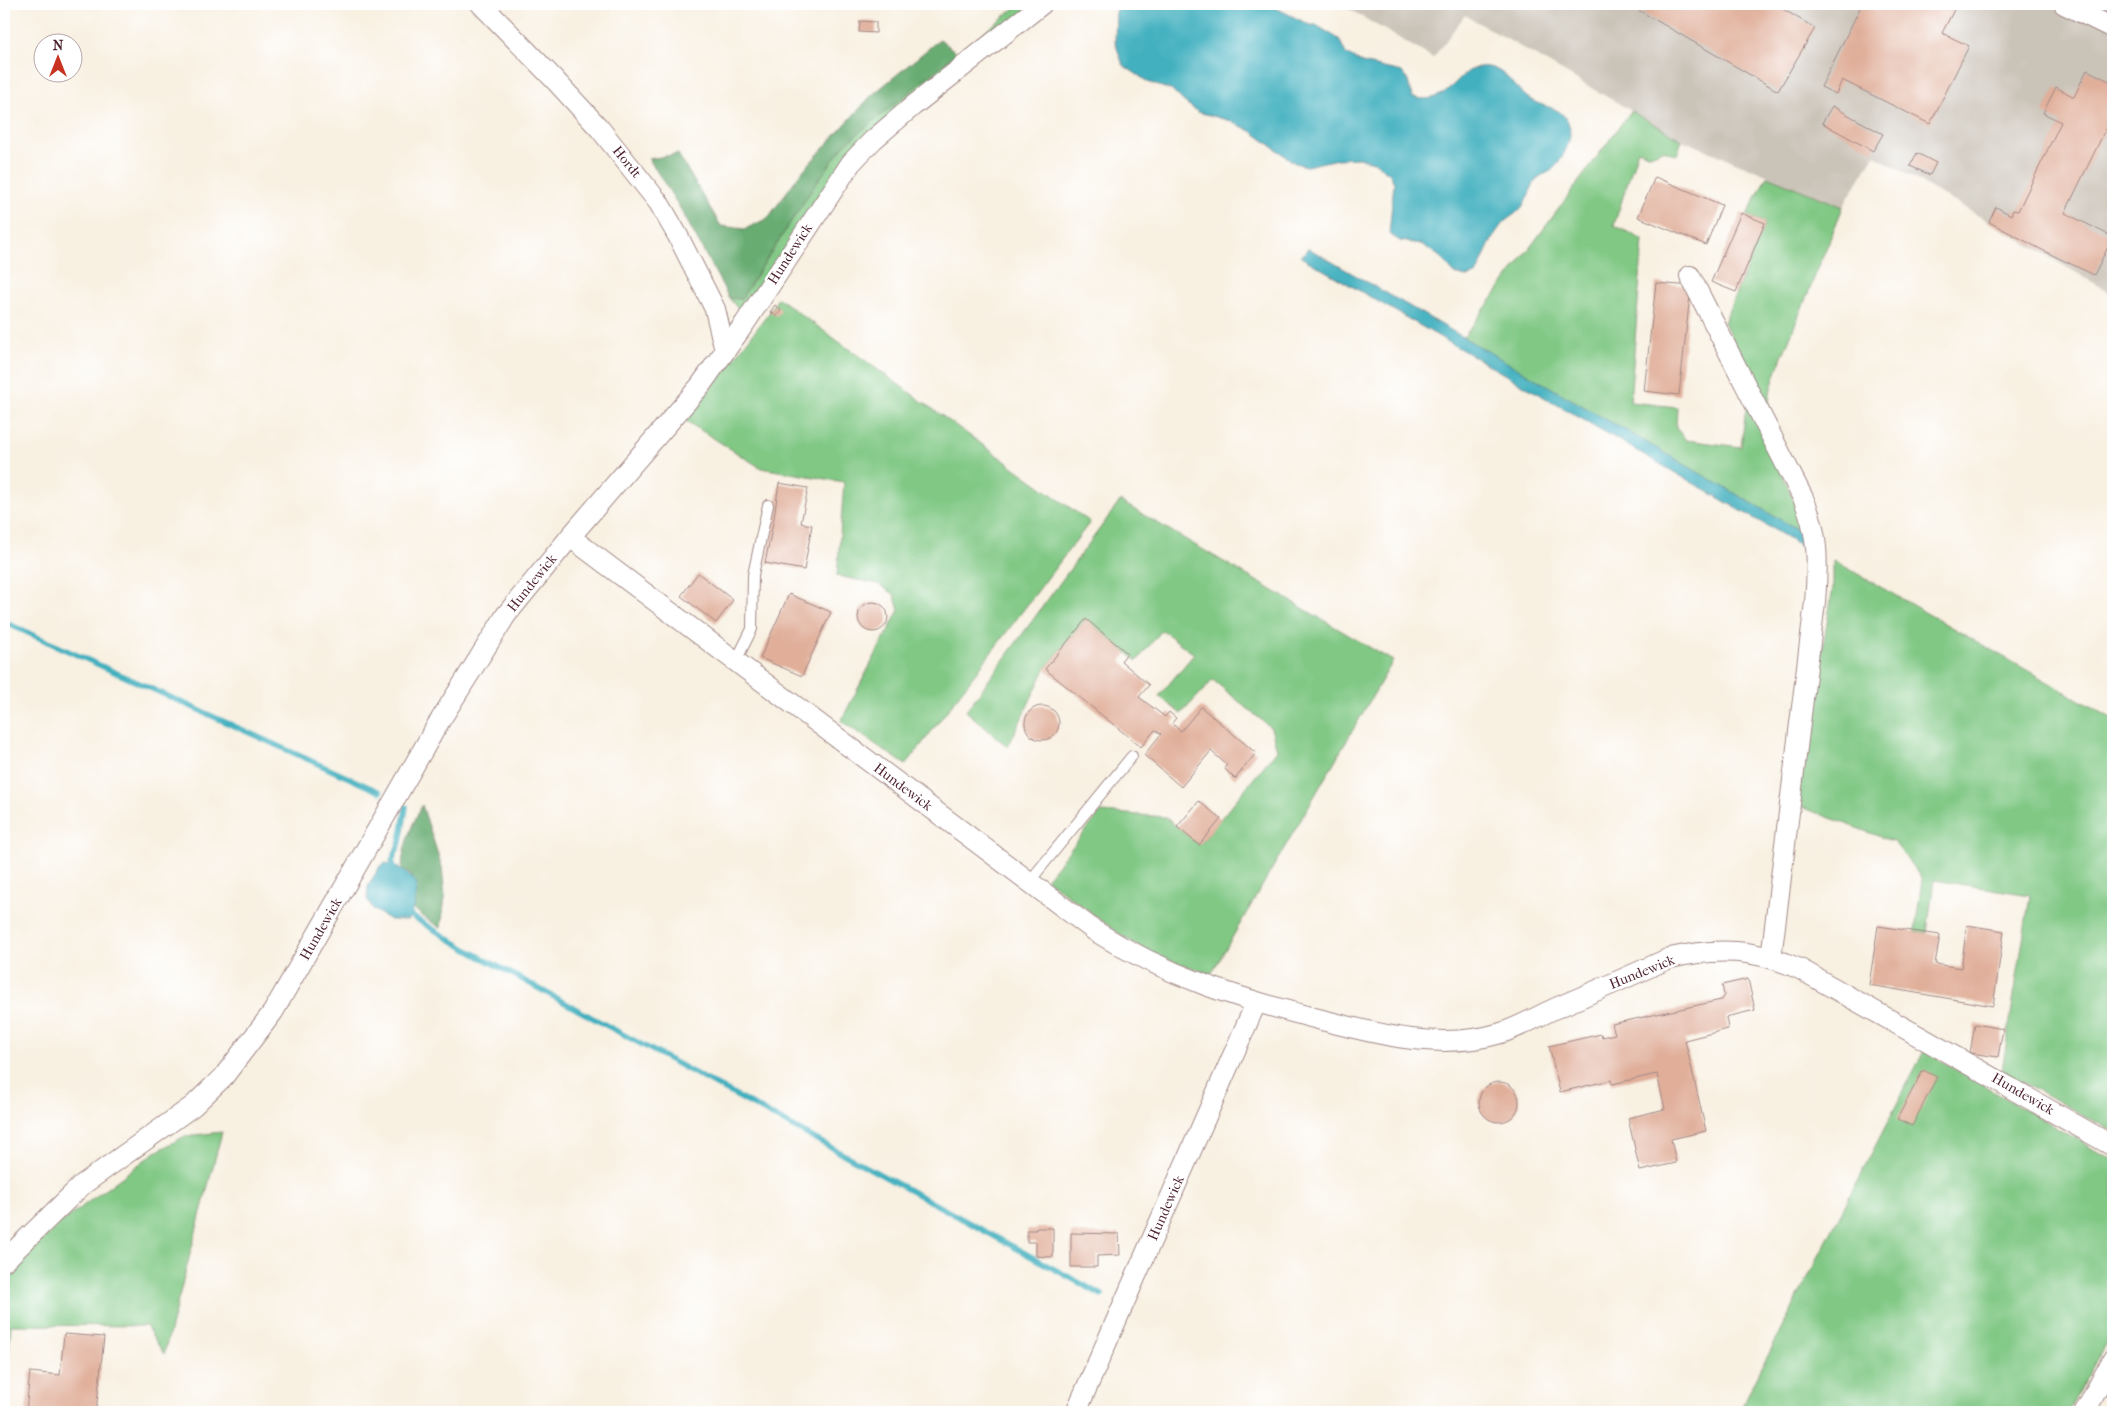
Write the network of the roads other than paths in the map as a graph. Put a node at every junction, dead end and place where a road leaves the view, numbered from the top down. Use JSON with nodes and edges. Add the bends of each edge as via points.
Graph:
{"nodes":[{"id":1,"x":481,"y":4,"type":"edge"},
{"id":2,"x":1042,"y":4,"type":"edge"},
{"id":3,"x":2064,"y":4,"type":"edge"},
{"id":4,"x":2113,"y":28,"type":"edge"},
{"id":5,"x":1690,"y":276,"type":"dead end"},
{"id":6,"x":725,"y":351,"type":"junction"},
{"id":7,"x":768,"y":504,"type":"dead end"},
{"id":8,"x":570,"y":536,"type":"junction"},
{"id":9,"x":736,"y":661,"type":"junction"},
{"id":10,"x":1132,"y":756,"type":"dead end"},
{"id":11,"x":1029,"y":882,"type":"junction"},
{"id":12,"x":1771,"y":958,"type":"junction"},
{"id":13,"x":1256,"y":1003,"type":"junction"},
{"id":14,"x":2113,"y":1146,"type":"edge"},
{"id":15,"x":4,"y":1261,"type":"edge"},
{"id":16,"x":2113,"y":1359,"type":"edge"},
{"id":17,"x":1076,"y":1412,"type":"edge"},
{"id":18,"x":2085,"y":1412,"type":"edge"}],
"edges":[{"from":1,"to":6,"type":"street","name":"Hordt","via":[[600,129],[659,203],[715,308]]},
{"from":2,"to":6,"type":"street","name":"Hundewick","via":[[914,105],[851,163]]},
{"from":3,"to":4,"type":"street"},
{"from":5,"to":12,"type":"street","via":[[1803,498],[1815,532],[1818,568],[1815,602]]},
{"from":6,"to":8,"type":"street","name":"Hundewick","via":[[700,386]]},
{"from":7,"to":9,"type":"lane","via":[[753,575],[752,629]]},
{"from":8,"to":9,"type":"street","name":"Hundewick"},
{"from":8,"to":15,"type":"street","name":"Hundewick","via":[[506,614],[436,727],[273,1012],[252,1042],[224,1076],[192,1106],[82,1185]]},
{"from":9,"to":11,"type":"street","name":"Hundewick"},
{"from":10,"to":11,"type":"lane"},
{"from":11,"to":13,"type":"street","name":"Hundewick","via":[[1131,954]]},
{"from":12,"to":13,"type":"street","name":"Hundewick","via":[[1738,950],[1670,958],[1501,1033],[1460,1040],[1397,1038]]},
{"from":12,"to":14,"type":"street","name":"Hundewick","via":[[1828,983]]},
{"from":13,"to":17,"type":"street","name":"Hundewick"},
{"from":16,"to":18,"type":"street"}]}
